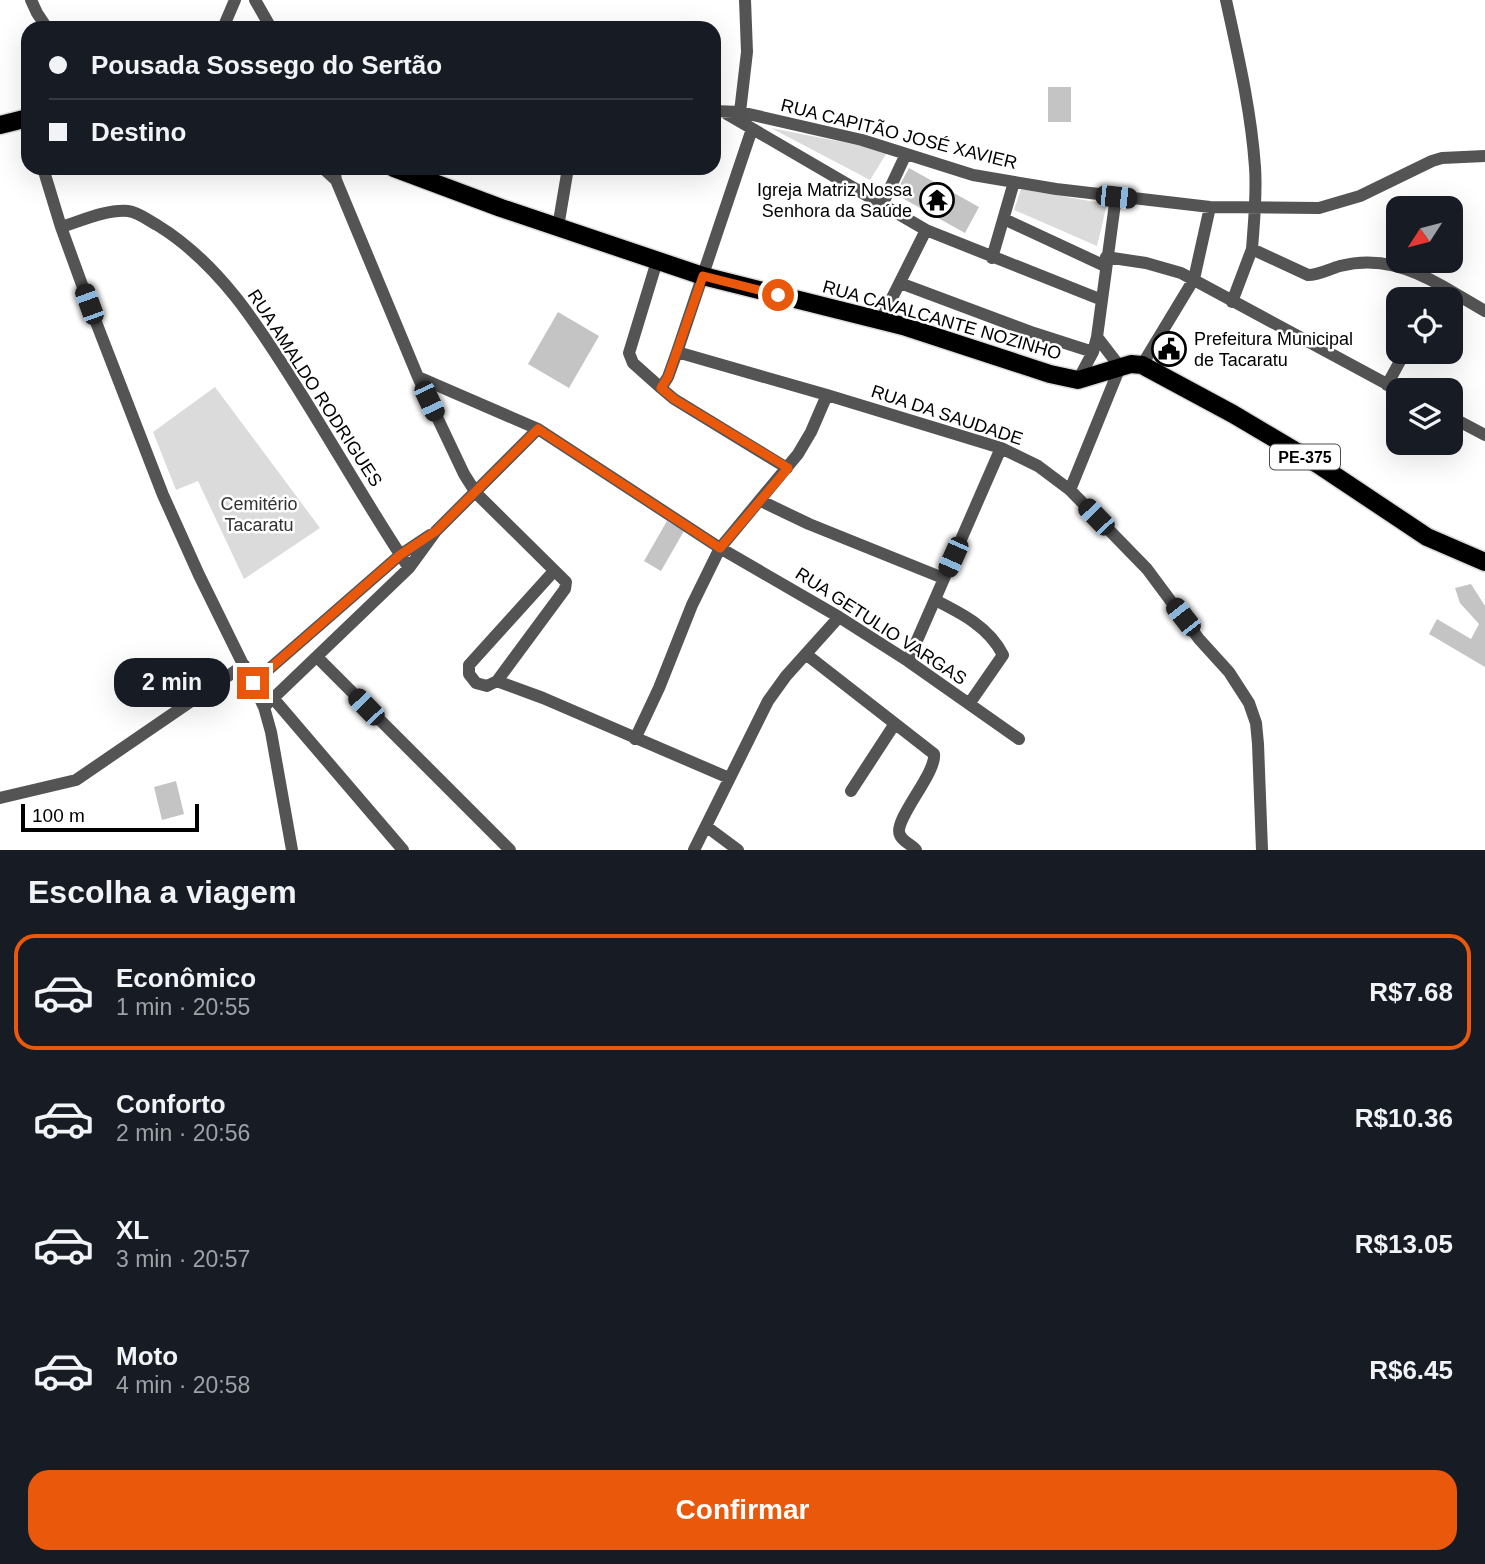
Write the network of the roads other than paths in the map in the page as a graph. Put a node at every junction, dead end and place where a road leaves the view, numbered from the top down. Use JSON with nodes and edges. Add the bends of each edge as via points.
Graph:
{"nodes":[{"id":1,"x":31,"y":0,"type":"edge"},
{"id":2,"x":235,"y":0,"type":"edge"},
{"id":3,"x":255,"y":0,"type":"edge"},
{"id":4,"x":745,"y":0,"type":"edge"},
{"id":5,"x":1226,"y":0,"type":"edge"},
{"id":6,"x":42,"y":21,"type":"edge"},
{"id":7,"x":226,"y":21,"type":"edge"},
{"id":8,"x":267,"y":21,"type":"edge"},
{"id":9,"x":721,"y":112,"type":"edge"},
{"id":10,"x":721,"y":113,"type":"edge"},
{"id":11,"x":740,"y":113,"type":"junction"},
{"id":12,"x":21,"y":120,"type":"edge"},
{"id":13,"x":0,"y":125,"type":"edge"},
{"id":14,"x":752,"y":129,"type":"junction"},
{"id":15,"x":906,"y":154,"type":"junction"},
{"id":16,"x":1485,"y":156,"type":"edge"},
{"id":17,"x":45,"y":175,"type":"edge"},
{"id":18,"x":335,"y":175,"type":"edge"},
{"id":19,"x":413,"y":175,"type":"edge"},
{"id":20,"x":567,"y":175,"type":"edge"},
{"id":21,"x":1014,"y":182,"type":"junction"},
{"id":22,"x":1116,"y":197,"type":"junction"},
{"id":23,"x":883,"y":203,"type":"junction"},
{"id":24,"x":1210,"y":207,"type":"junction"},
{"id":25,"x":1256,"y":209,"type":"junction"},
{"id":26,"x":1004,"y":219,"type":"junction"},
{"id":27,"x":61,"y":227,"type":"junction"},
{"id":28,"x":558,"y":227,"type":"junction"},
{"id":29,"x":926,"y":230,"type":"junction"},
{"id":30,"x":1252,"y":249,"type":"junction"},
{"id":31,"x":992,"y":258,"type":"junction"},
{"id":32,"x":657,"y":261,"type":"junction"},
{"id":33,"x":1106,"y":262,"type":"junction"},
{"id":34,"x":703,"y":276,"type":"junction"},
{"id":35,"x":1194,"y":279,"type":"junction"},
{"id":36,"x":900,"y":283,"type":"junction"},
{"id":37,"x":1444,"y":287,"type":"edge"},
{"id":38,"x":1463,"y":298,"type":"edge"},
{"id":39,"x":1102,"y":300,"type":"junction"},
{"id":40,"x":1232,"y":302,"type":"junction"},
{"id":41,"x":1485,"y":311,"type":"edge"},
{"id":42,"x":880,"y":321,"type":"junction"},
{"id":43,"x":1097,"y":337,"type":"junction"},
{"id":44,"x":677,"y":352,"type":"junction"},
{"id":45,"x":1093,"y":352,"type":"junction"},
{"id":46,"x":1142,"y":365,"type":"junction"},
{"id":47,"x":1120,"y":367,"type":"junction"},
{"id":48,"x":418,"y":377,"type":"junction"},
{"id":49,"x":1078,"y":380,"type":"junction"},
{"id":50,"x":665,"y":382,"type":"junction"},
{"id":51,"x":1386,"y":384,"type":"edge"},
{"id":52,"x":827,"y":395,"type":"junction"},
{"id":53,"x":1463,"y":423,"type":"edge"},
{"id":54,"x":538,"y":429,"type":"junction"},
{"id":55,"x":1485,"y":435,"type":"edge"},
{"id":56,"x":1000,"y":448,"type":"junction"},
{"id":57,"x":788,"y":468,"type":"junction"},
{"id":58,"x":1070,"y":490,"type":"junction"},
{"id":59,"x":476,"y":493,"type":"junction"},
{"id":60,"x":761,"y":501,"type":"junction"},
{"id":61,"x":436,"y":531,"type":"junction"},
{"id":62,"x":720,"y":548,"type":"junction"},
{"id":63,"x":400,"y":555,"type":"junction"},
{"id":64,"x":1485,"y":562,"type":"edge"},
{"id":65,"x":410,"y":568,"type":"junction"},
{"id":66,"x":557,"y":573,"type":"junction"},
{"id":67,"x":943,"y":578,"type":"junction"},
{"id":68,"x":935,"y":600,"type":"junction"},
{"id":69,"x":839,"y":617,"type":"junction"},
{"id":70,"x":327,"y":619,"type":"junction"},
{"id":71,"x":340,"y":634,"type":"junction"},
{"id":72,"x":807,"y":656,"type":"junction"},
{"id":73,"x":317,"y":657,"type":"junction"},
{"id":74,"x":908,"y":661,"type":"junction"},
{"id":75,"x":244,"y":665,"type":"junction"},
{"id":76,"x":497,"y":681,"type":"junction"},
{"id":77,"x":253,"y":683,"type":"junction"},
{"id":78,"x":269,"y":702,"type":"junction"},
{"id":79,"x":969,"y":704,"type":"junction"},
{"id":80,"x":894,"y":725,"type":"junction"},
{"id":81,"x":635,"y":739,"type":"junction"},
{"id":82,"x":1018,"y":739,"type":"dead end"},
{"id":83,"x":729,"y":778,"type":"junction"},
{"id":84,"x":852,"y":791,"type":"dead end"},
{"id":85,"x":0,"y":798,"type":"edge"},
{"id":86,"x":707,"y":827,"type":"junction"},
{"id":87,"x":292,"y":850,"type":"edge"},
{"id":88,"x":403,"y":850,"type":"edge"},
{"id":89,"x":510,"y":850,"type":"edge"},
{"id":90,"x":694,"y":850,"type":"edge"},
{"id":91,"x":738,"y":850,"type":"edge"},
{"id":92,"x":916,"y":850,"type":"edge"},
{"id":93,"x":1262,"y":850,"type":"edge"}],
"edges":[{"from":1,"to":6,"type":"street"},
{"from":2,"to":7,"type":"street"},
{"from":3,"to":8,"type":"street"},
{"from":4,"to":11,"type":"street","via":[[747,52]]},
{"from":5,"to":25,"type":"street","via":[[1247,96]]},
{"from":9,"to":11,"type":"street","name":"RUA CAPITÃO JOSÉ XAVIER"},
{"from":10,"to":14,"type":"street"},
{"from":11,"to":15,"type":"street","name":"RUA CAPITÃO JOSÉ XAVIER"},
{"from":12,"to":13,"type":"main road"},
{"from":14,"to":23,"type":"street"},
{"from":14,"to":34,"type":"street"},
{"from":15,"to":21,"type":"street","name":"RUA CAPITÃO JOSÉ XAVIER","via":[[973,175]]},
{"from":15,"to":23,"type":"street"},
{"from":16,"to":25,"type":"street","name":"RUA CAPITÃO JOSÉ XAVIER","via":[[1432,161],[1360,197],[1319,208]]},
{"from":17,"to":27,"type":"street"},
{"from":18,"to":48,"type":"street"},
{"from":19,"to":28,"type":"main road","name":"RUA CAVALCANTE NOZINHO"},
{"from":20,"to":28,"type":"street"},
{"from":21,"to":22,"type":"street","name":"RUA CAPITÃO JOSÉ XAVIER"},
{"from":21,"to":26,"type":"street"},
{"from":22,"to":24,"type":"street","name":"RUA CAPITÃO JOSÉ XAVIER"},
{"from":22,"to":33,"type":"street"},
{"from":23,"to":29,"type":"street"},
{"from":24,"to":25,"type":"street","name":"RUA CAPITÃO JOSÉ XAVIER"},
{"from":24,"to":35,"type":"street"},
{"from":25,"to":30,"type":"street"},
{"from":26,"to":31,"type":"street"},
{"from":26,"to":33,"type":"street"},
{"from":27,"to":63,"type":"street","name":"RUA AMALDO RODRIGUES","via":[[127,211],[163,229],[203,260],[235,295],[286,369]]},
{"from":27,"to":75,"type":"street","via":[[163,495]]},
{"from":28,"to":32,"type":"main road","name":"RUA CAVALCANTE NOZINHO"},
{"from":29,"to":31,"type":"street"},
{"from":29,"to":36,"type":"street"},
{"from":30,"to":37,"type":"street","via":[[1308,275],[1375,261],[1412,270]]},
{"from":30,"to":40,"type":"street"},
{"from":31,"to":39,"type":"street"},
{"from":32,"to":34,"type":"main road","name":"RUA CAVALCANTE NOZINHO"},
{"from":32,"to":50,"type":"street","via":[[629,353],[633,363]]},
{"from":33,"to":35,"type":"street","via":[[1166,268]]},
{"from":33,"to":39,"type":"street"},
{"from":34,"to":42,"type":"main road","name":"RUA CAVALCANTE NOZINHO"},
{"from":34,"to":44,"type":"street"},
{"from":35,"to":40,"type":"street"},
{"from":35,"to":46,"type":"street"},
{"from":36,"to":42,"type":"street"},
{"from":36,"to":45,"type":"street"},
{"from":38,"to":41,"type":"street"},
{"from":39,"to":43,"type":"street"},
{"from":40,"to":51,"type":"street"},
{"from":42,"to":49,"type":"main road","name":"RUA CAVALCANTE NOZINHO"},
{"from":43,"to":45,"type":"street"},
{"from":43,"to":47,"type":"street"},
{"from":44,"to":50,"type":"street"},
{"from":44,"to":52,"type":"street","name":"RUA DA SAUDADE"},
{"from":45,"to":49,"type":"street"},
{"from":46,"to":47,"type":"main road","name":"RUA CAVALCANTE NOZINHO"},
{"from":46,"to":64,"type":"main road","number":"PE-375","via":[[1319,465],[1427,537]]},
{"from":47,"to":49,"type":"main road","name":"RUA CAVALCANTE NOZINHO"},
{"from":47,"to":58,"type":"street"},
{"from":48,"to":54,"type":"street","name":"RUA GETULIO VARGAS"},
{"from":48,"to":59,"type":"street"},
{"from":50,"to":57,"type":"street","via":[[674,399]]},
{"from":52,"to":56,"type":"street","name":"RUA DA SAUDADE"},
{"from":52,"to":57,"type":"street"},
{"from":53,"to":55,"type":"street"},
{"from":54,"to":59,"type":"street"},
{"from":54,"to":62,"type":"street","name":"RUA GETULIO VARGAS"},
{"from":56,"to":58,"type":"street","name":"RUA DA SAUDADE","via":[[1038,466]]},
{"from":56,"to":67,"type":"street"},
{"from":57,"to":60,"type":"street"},
{"from":58,"to":93,"type":"street","name":"RUA DA SAUDADE","via":[[1147,569],[1249,702],[1258,744]]},
{"from":59,"to":61,"type":"street"},
{"from":59,"to":66,"type":"street"},
{"from":60,"to":62,"type":"street"},
{"from":60,"to":67,"type":"street"},
{"from":61,"to":63,"type":"street"},
{"from":61,"to":65,"type":"street"},
{"from":62,"to":69,"type":"street","name":"RUA GETULIO VARGAS"},
{"from":62,"to":81,"type":"street"},
{"from":63,"to":65,"type":"street","name":"RUA AMALDO RODRIGUES"},
{"from":63,"to":70,"type":"street"},
{"from":65,"to":71,"type":"street"},
{"from":66,"to":76,"type":"street","via":[[567,585]]},
{"from":66,"to":76,"type":"street","via":[[469,665],[469,674],[480,686]]},
{"from":67,"to":68,"type":"street"},
{"from":68,"to":74,"type":"street"},
{"from":68,"to":79,"type":"street","via":[[966,615],[1003,655]]},
{"from":69,"to":72,"type":"street"},
{"from":69,"to":74,"type":"street","name":"RUA GETULIO VARGAS"},
{"from":70,"to":71,"type":"street"},
{"from":70,"to":77,"type":"street"},
{"from":71,"to":73,"type":"street"},
{"from":72,"to":80,"type":"street"},
{"from":72,"to":83,"type":"street","via":[[768,701]]},
{"from":73,"to":78,"type":"street"},
{"from":73,"to":89,"type":"street"},
{"from":74,"to":79,"type":"street","name":"RUA GETULIO VARGAS"},
{"from":75,"to":77,"type":"street"},
{"from":75,"to":85,"type":"street","via":[[76,780]]},
{"from":76,"to":81,"type":"street"},
{"from":77,"to":78,"type":"street"},
{"from":78,"to":87,"type":"street"},
{"from":78,"to":88,"type":"street"},
{"from":79,"to":82,"type":"street","name":"RUA GETULIO VARGAS"},
{"from":80,"to":84,"type":"street"},
{"from":80,"to":92,"type":"street","via":[[935,756],[899,830]]},
{"from":81,"to":83,"type":"street"},
{"from":83,"to":86,"type":"street"},
{"from":86,"to":90,"type":"street"},
{"from":86,"to":91,"type":"street"}]}
